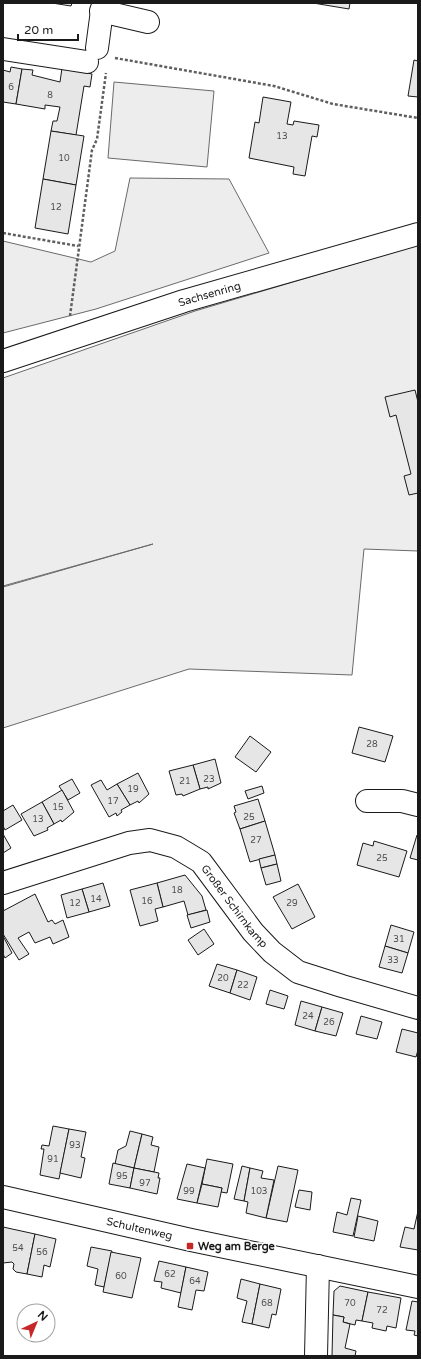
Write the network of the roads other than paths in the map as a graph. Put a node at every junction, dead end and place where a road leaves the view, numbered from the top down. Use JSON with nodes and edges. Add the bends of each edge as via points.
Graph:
{"nodes":[{"id":1,"x":102,"y":7,"type":"edge"},
{"id":2,"x":148,"y":22,"type":"dead end"},
{"id":3,"x":3,"y":49,"type":"edge"},
{"id":4,"x":418,"y":234,"type":"edge"},
{"id":5,"x":3,"y":361,"type":"edge"},
{"id":6,"x":367,"y":800,"type":"dead end"},
{"id":7,"x":418,"y":805,"type":"edge"},
{"id":8,"x":3,"y":883,"type":"edge"},
{"id":9,"x":418,"y":1008,"type":"edge"},
{"id":10,"x":3,"y":1197,"type":"edge"},
{"id":11,"x":318,"y":1266,"type":"junction"},
{"id":12,"x":418,"y":1287,"type":"edge"},
{"id":13,"x":316,"y":1356,"type":"edge"}],
"edges":[{"from":1,"to":2,"type":"street"},
{"from":1,"to":3,"type":"street","via":[[97,56]]},
{"from":4,"to":5,"type":"street","name":"Sachsenring","via":[[184,301]]},
{"from":6,"to":7,"type":"street","via":[[402,800]]},
{"from":8,"to":9,"type":"street","name":"Großer Schirnkamp","via":[[128,843],[150,840],[176,847],[202,862],[253,932],[272,952],[298,972]]},
{"from":10,"to":11,"type":"street","name":"Schultenweg"},
{"from":11,"to":12,"type":"street","name":"Schultenweg"},
{"from":11,"to":13,"type":"street"}]}
